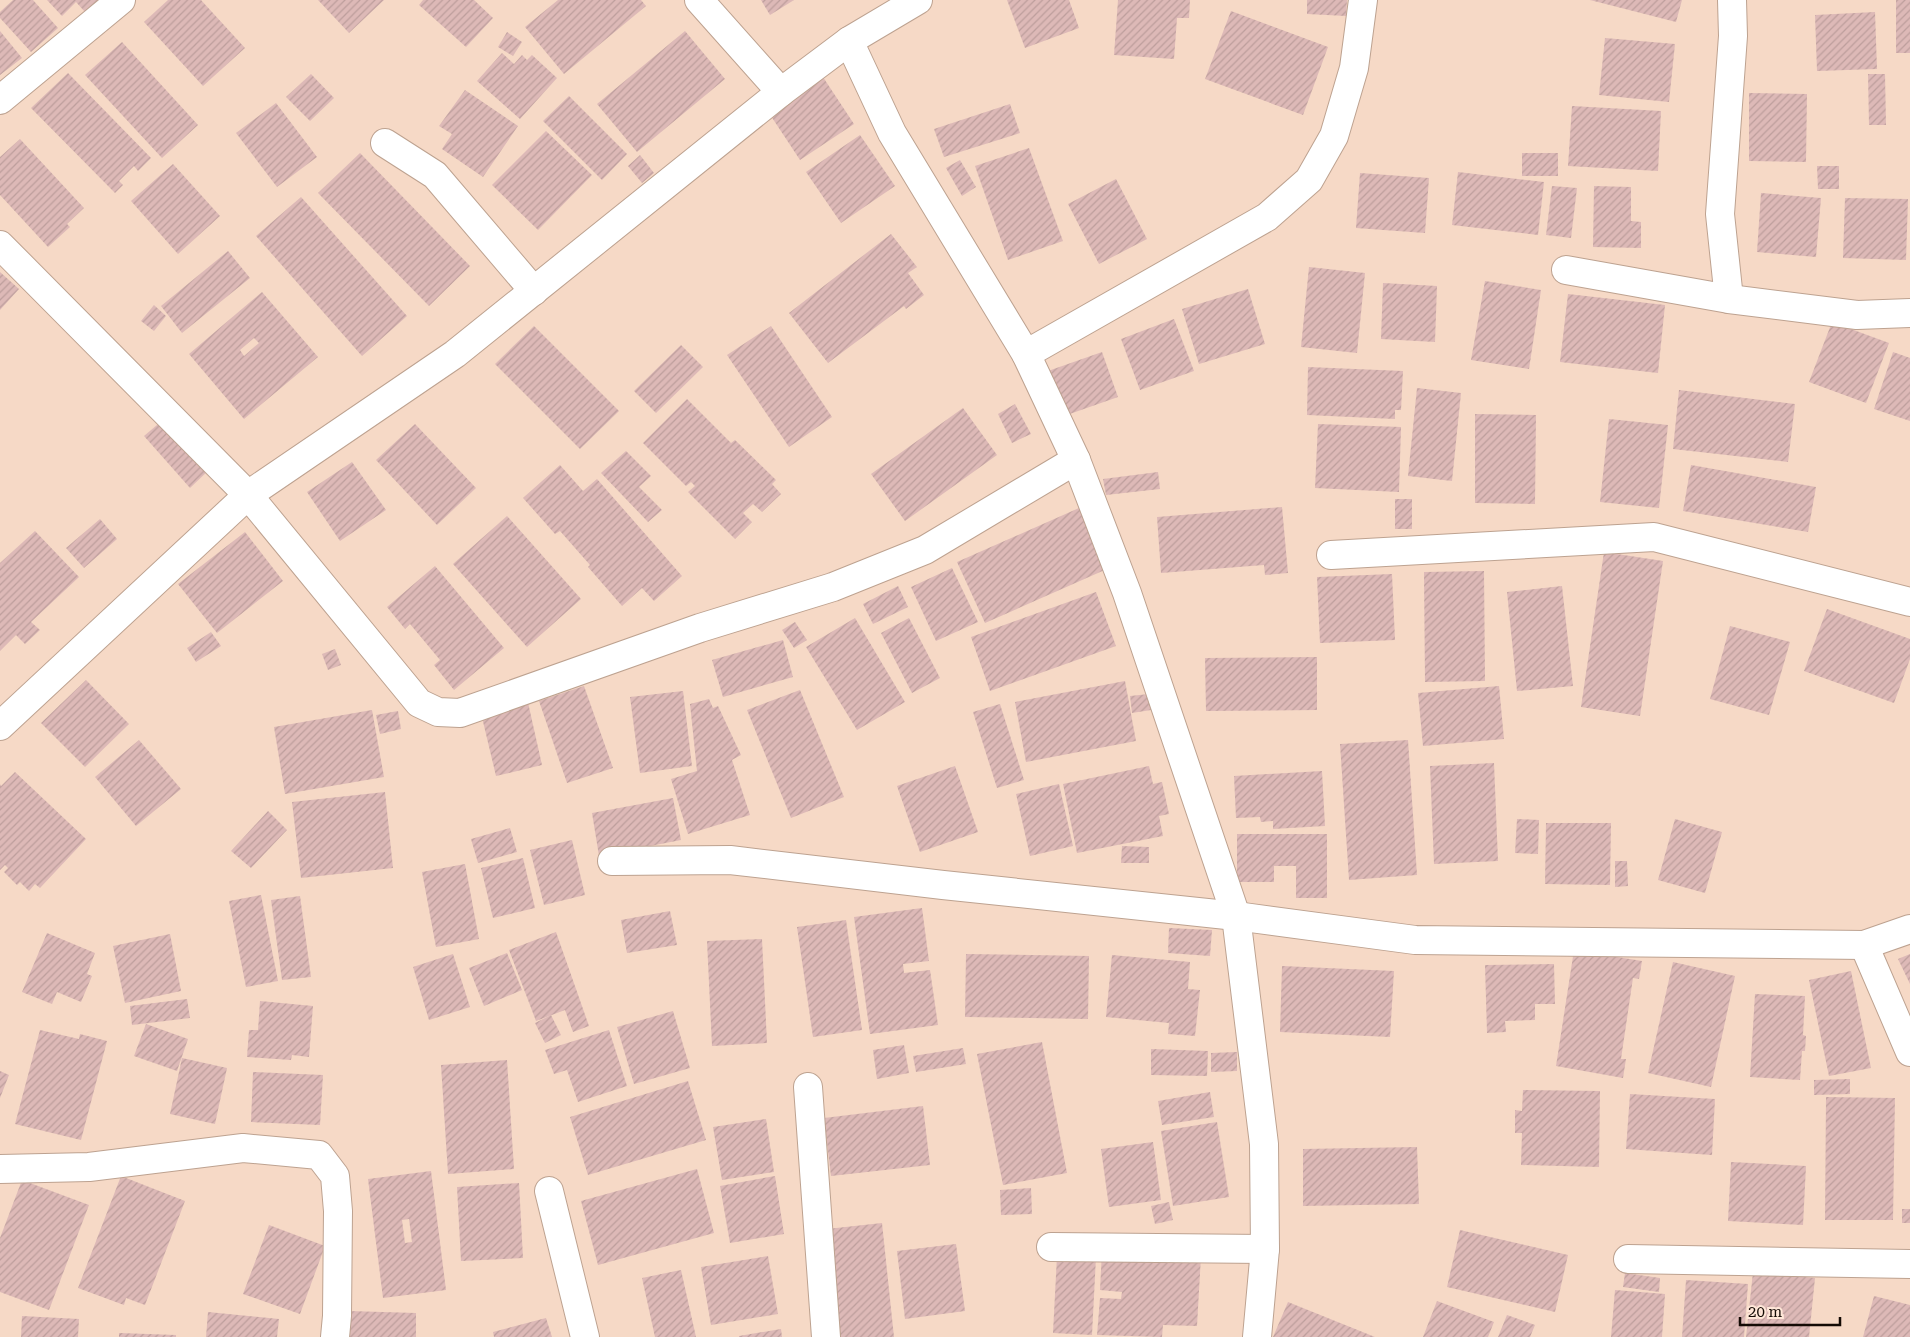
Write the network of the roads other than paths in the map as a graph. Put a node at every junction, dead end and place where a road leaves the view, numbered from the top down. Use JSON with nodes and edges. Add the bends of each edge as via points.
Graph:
{"nodes":[{"id":1,"x":121,"y":0,"type":"edge"},
{"id":2,"x":699,"y":0,"type":"edge"},
{"id":3,"x":918,"y":0,"type":"edge"},
{"id":4,"x":1364,"y":0,"type":"edge"},
{"id":5,"x":1732,"y":0,"type":"edge"},
{"id":6,"x":849,"y":41,"type":"junction"},
{"id":7,"x":780,"y":92,"type":"junction"},
{"id":8,"x":0,"y":100,"type":"edge"},
{"id":9,"x":385,"y":143,"type":"dead end"},
{"id":10,"x":0,"y":245,"type":"edge"},
{"id":11,"x":1566,"y":270,"type":"dead end"},
{"id":12,"x":534,"y":291,"type":"junction"},
{"id":13,"x":1729,"y":299,"type":"junction"},
{"id":14,"x":1910,"y":313,"type":"edge"},
{"id":15,"x":1026,"y":354,"type":"junction"},
{"id":16,"x":1076,"y":460,"type":"junction"},
{"id":17,"x":248,"y":495,"type":"junction"},
{"id":18,"x":1332,"y":555,"type":"dead end"},
{"id":19,"x":1910,"y":602,"type":"edge"},
{"id":20,"x":0,"y":726,"type":"edge"},
{"id":21,"x":612,"y":861,"type":"dead end"},
{"id":22,"x":1236,"y":916,"type":"junction"},
{"id":23,"x":1910,"y":929,"type":"edge"},
{"id":24,"x":1864,"y":944,"type":"junction"},
{"id":25,"x":1910,"y":1052,"type":"edge"},
{"id":26,"x":808,"y":1087,"type":"dead end"},
{"id":27,"x":0,"y":1168,"type":"edge"},
{"id":28,"x":549,"y":1191,"type":"dead end"},
{"id":29,"x":1051,"y":1247,"type":"dead end"},
{"id":30,"x":1265,"y":1249,"type":"junction"},
{"id":31,"x":1628,"y":1258,"type":"dead end"},
{"id":32,"x":1910,"y":1264,"type":"edge"},
{"id":33,"x":335,"y":1337,"type":"edge"},
{"id":34,"x":585,"y":1337,"type":"edge"},
{"id":35,"x":826,"y":1337,"type":"edge"},
{"id":36,"x":1257,"y":1337,"type":"edge"}],
"edges":[{"from":1,"to":8,"type":"street"},
{"from":2,"to":7,"type":"street"},
{"from":3,"to":6,"type":"street"},
{"from":4,"to":15,"type":"street","via":[[1354,68],[1334,136],[1309,180],[1267,217]]},
{"from":5,"to":13,"type":"street","via":[[1733,36],[1720,214]]},
{"from":6,"to":7,"type":"street"},
{"from":6,"to":15,"type":"street","via":[[892,133]]},
{"from":7,"to":12,"type":"street"},
{"from":9,"to":12,"type":"street","via":[[435,175]]},
{"from":10,"to":17,"type":"street"},
{"from":11,"to":13,"type":"street"},
{"from":12,"to":17,"type":"street","via":[[455,354]]},
{"from":13,"to":14,"type":"street","via":[[1856,315]]},
{"from":15,"to":16,"type":"street"},
{"from":16,"to":17,"type":"street","via":[[925,550],[843,584],[700,628],[460,713],[438,712],[419,703]]},
{"from":16,"to":22,"type":"street","via":[[1126,594]]},
{"from":17,"to":20,"type":"street"},
{"from":18,"to":19,"type":"street","via":[[1654,537]]},
{"from":21,"to":22,"type":"street","via":[[730,860]]},
{"from":22,"to":24,"type":"street","via":[[1415,940]]},
{"from":22,"to":30,"type":"street","via":[[1264,1144]]},
{"from":23,"to":24,"type":"street"},
{"from":24,"to":25,"type":"street"},
{"from":26,"to":35,"type":"street"},
{"from":27,"to":33,"type":"street","via":[[89,1168],[243,1148],[319,1155],[335,1176],[338,1210]]},
{"from":28,"to":34,"type":"street"},
{"from":29,"to":30,"type":"street"},
{"from":30,"to":36,"type":"street"},
{"from":31,"to":32,"type":"street"}]}
